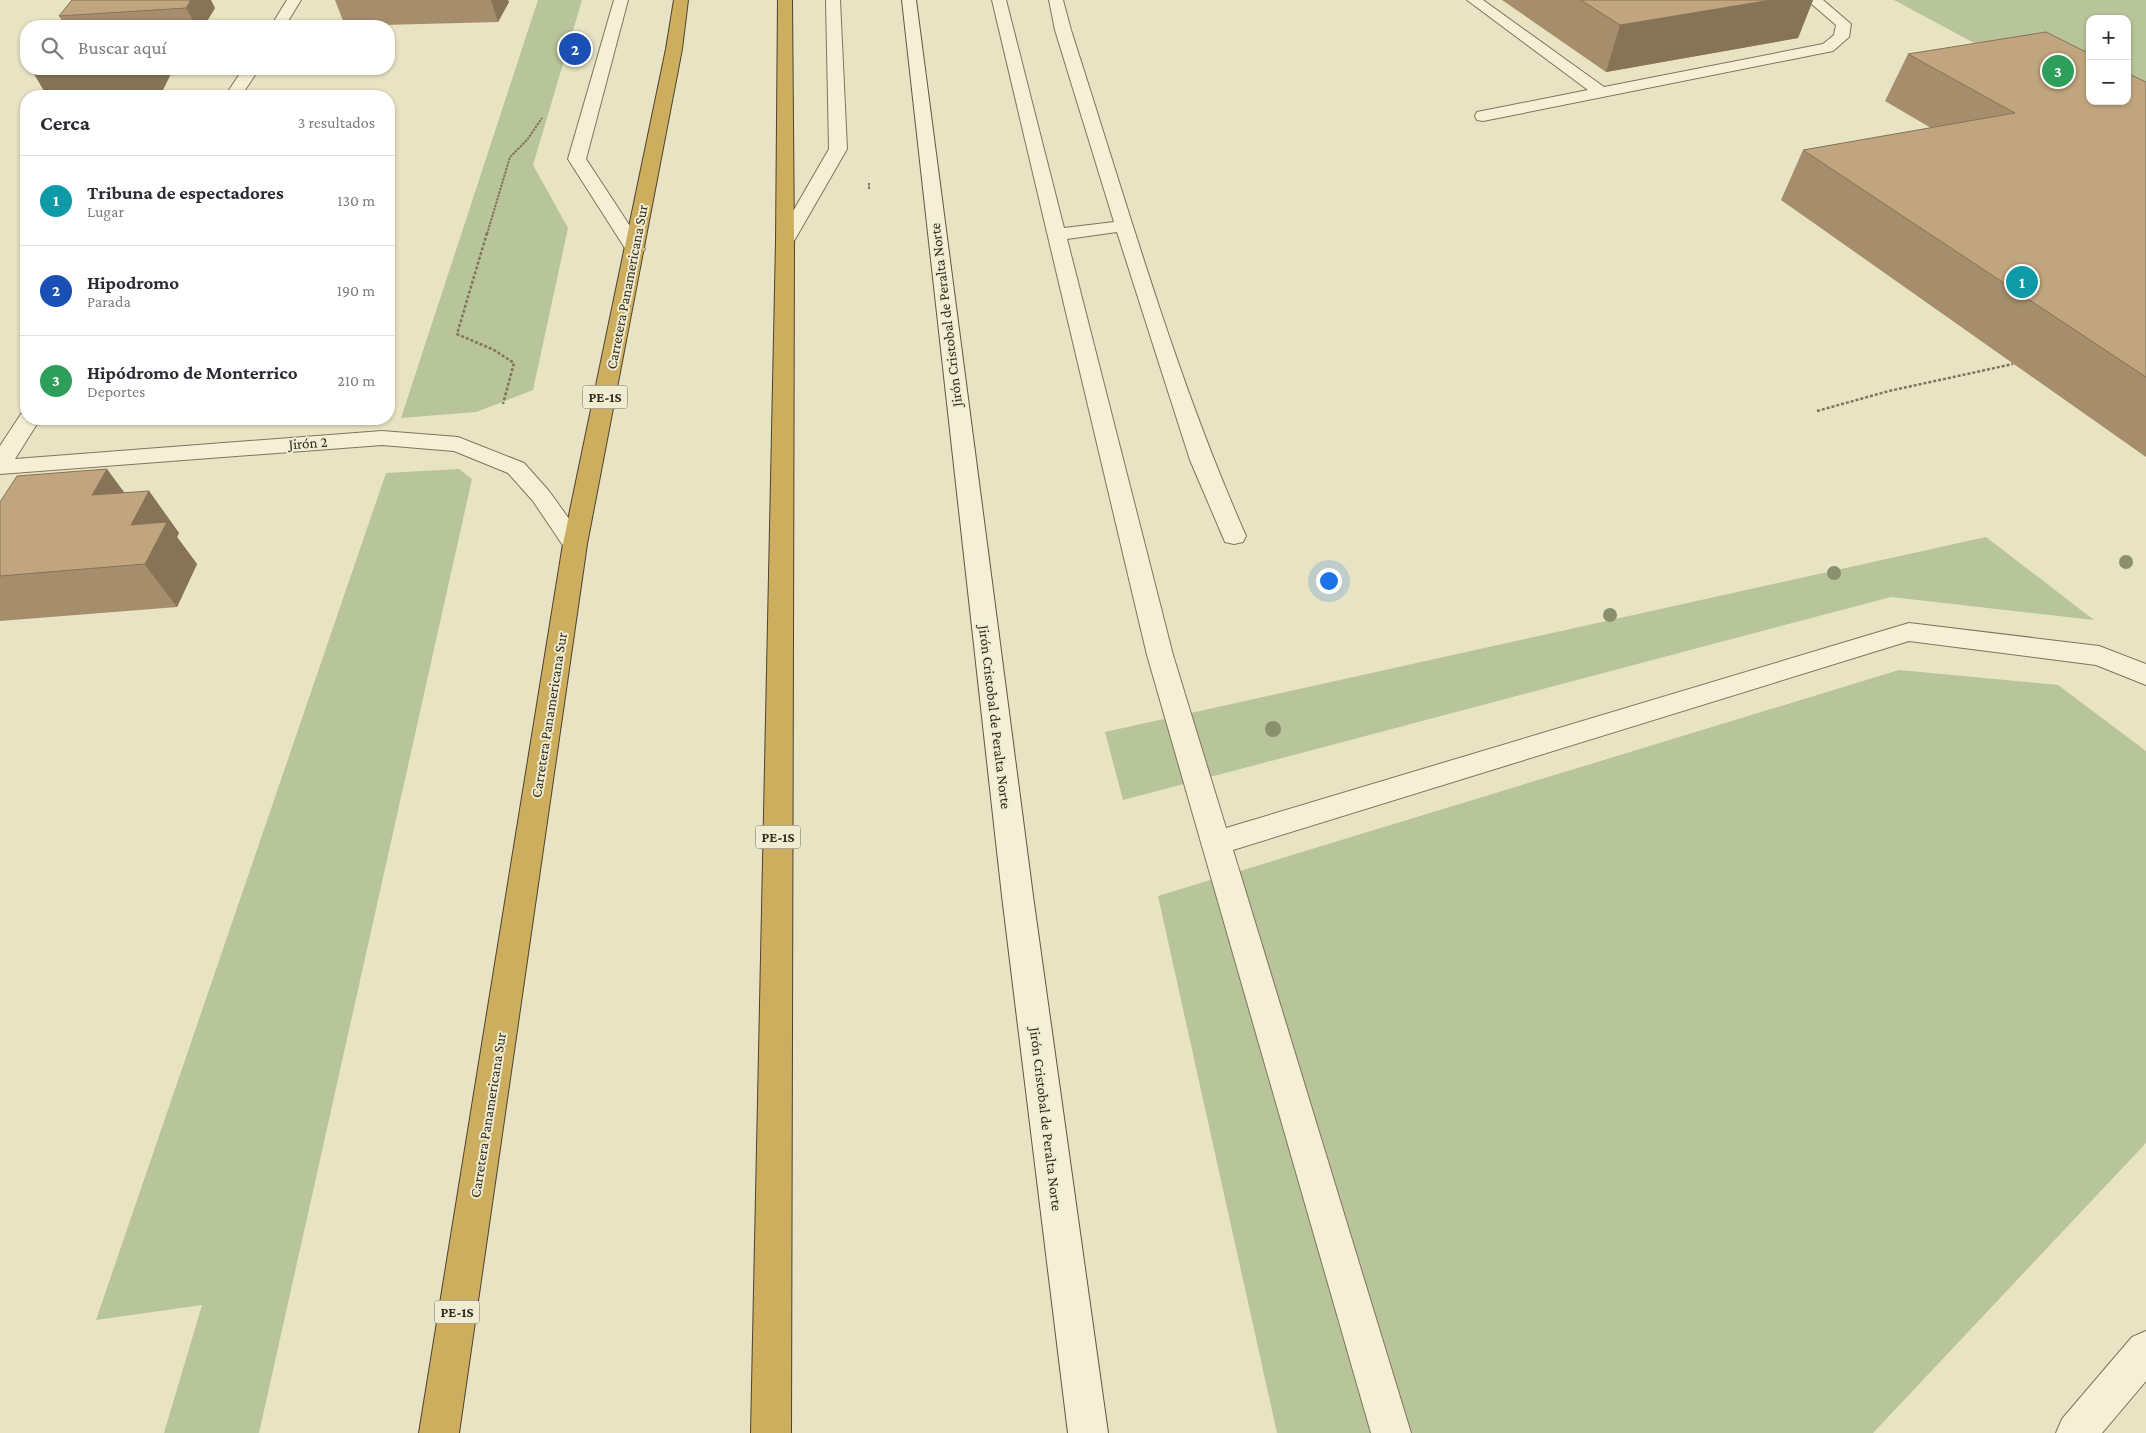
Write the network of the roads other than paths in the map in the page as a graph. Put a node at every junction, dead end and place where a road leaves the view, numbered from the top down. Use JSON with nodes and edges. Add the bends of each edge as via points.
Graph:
{"nodes":[{"id":1,"x":294,"y":0,"type":"edge"},
{"id":2,"x":621,"y":0,"type":"edge"},
{"id":3,"x":681,"y":0,"type":"edge"},
{"id":4,"x":785,"y":0,"type":"edge"},
{"id":5,"x":833,"y":0,"type":"edge"},
{"id":6,"x":909,"y":0,"type":"edge"},
{"id":7,"x":999,"y":0,"type":"edge"},
{"id":8,"x":1056,"y":0,"type":"edge"},
{"id":9,"x":1474,"y":0,"type":"edge"},
{"id":10,"x":1814,"y":0,"type":"edge"},
{"id":11,"x":282,"y":20,"type":"edge"},
{"id":12,"x":247,"y":75,"type":"edge"},
{"id":13,"x":237,"y":90,"type":"edge"},
{"id":14,"x":1602,"y":93,"type":"junction"},
{"id":15,"x":1483,"y":116,"type":"dead end"},
{"id":16,"x":1124,"y":226,"type":"junction"},
{"id":17,"x":1058,"y":234,"type":"junction"},
{"id":18,"x":785,"y":241,"type":"junction"},
{"id":19,"x":635,"y":249,"type":"junction"},
{"id":20,"x":25,"y":425,"type":"edge"},
{"id":21,"x":0,"y":466,"type":"edge"},
{"id":22,"x":1234,"y":536,"type":"dead end"},
{"id":23,"x":575,"y":544,"type":"junction"},
{"id":24,"x":2146,"y":675,"type":"edge"},
{"id":25,"x":1216,"y":843,"type":"junction"},
{"id":26,"x":2146,"y":1351,"type":"edge"},
{"id":27,"x":439,"y":1433,"type":"edge"},
{"id":28,"x":770,"y":1433,"type":"edge"},
{"id":29,"x":1088,"y":1433,"type":"edge"},
{"id":30,"x":1391,"y":1433,"type":"edge"},
{"id":31,"x":2076,"y":1433,"type":"edge"}],
"edges":[{"from":1,"to":11,"type":"street"},
{"from":2,"to":19,"type":"street","via":[[577,159]]},
{"from":3,"to":19,"type":"highway","name":"Carretera Panamericana Sur","number":"PE-1S"},
{"from":4,"to":18,"type":"highway","number":"PE-1S"},
{"from":5,"to":18,"type":"street","via":[[838,148]]},
{"from":6,"to":29,"type":"street","name":"Jirón Cristobal de Peralta Norte","via":[[989,678]]},
{"from":7,"to":17,"type":"street"},
{"from":8,"to":16,"type":"street"},
{"from":9,"to":14,"type":"street"},
{"from":10,"to":14,"type":"street","via":[[1844,24],[1841,37],[1828,48]]},
{"from":12,"to":13,"type":"street"},
{"from":14,"to":15,"type":"street"},
{"from":16,"to":17,"type":"street"},
{"from":16,"to":22,"type":"street","via":[[1201,460]]},
{"from":17,"to":25,"type":"street","via":[[1160,655]]},
{"from":18,"to":28,"type":"highway","number":"PE-1S"},
{"from":19,"to":23,"type":"highway","name":"Carretera Panamericana Sur","number":"PE-1S"},
{"from":20,"to":21,"type":"street"},
{"from":21,"to":23,"type":"street","name":"Jirón 2","via":[[382,438],[458,444],[516,468],[541,496]]},
{"from":23,"to":27,"type":"highway","name":"Carretera Panamericana Sur","number":"PE-1S"},
{"from":24,"to":25,"type":"street","via":[[2099,656],[1909,632]]},
{"from":25,"to":30,"type":"street"},
{"from":26,"to":31,"type":"street"}]}
